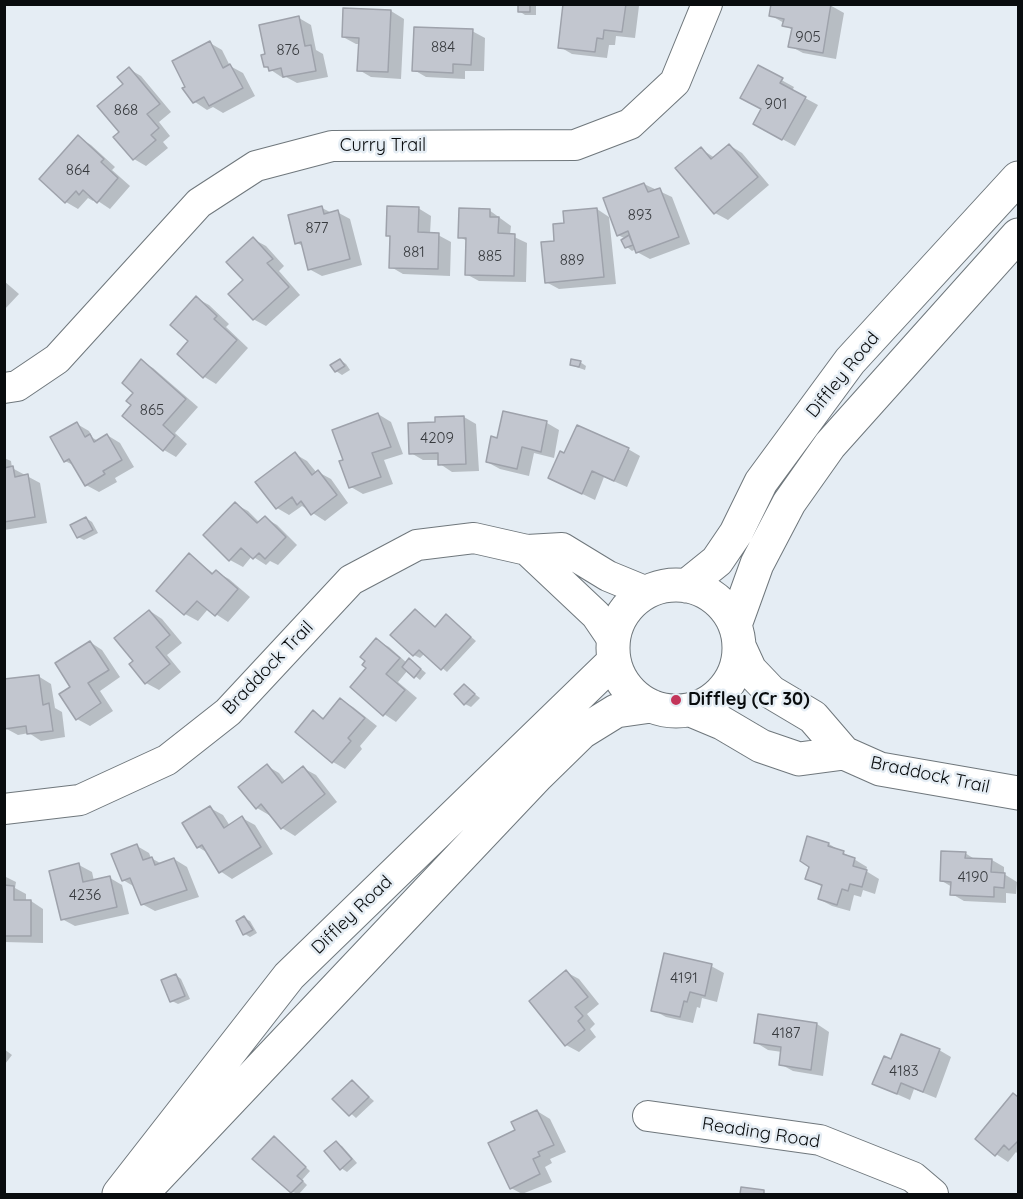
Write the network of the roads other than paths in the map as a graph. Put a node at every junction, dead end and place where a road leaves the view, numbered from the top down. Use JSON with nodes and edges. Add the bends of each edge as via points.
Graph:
{"nodes":[{"id":1,"x":707,"y":4,"type":"edge"},
{"id":2,"x":1018,"y":178,"type":"edge"},
{"id":3,"x":1018,"y":236,"type":"edge"},
{"id":4,"x":4,"y":388,"type":"edge"},
{"id":5,"x":527,"y":550,"type":"junction"},
{"id":6,"x":686,"y":586,"type":"junction"},
{"id":7,"x":647,"y":592,"type":"junction"},
{"id":8,"x":737,"y":635,"type":"junction"},
{"id":9,"x":614,"y":651,"type":"junction"},
{"id":10,"x":651,"y":706,"type":"junction"},
{"id":11,"x":691,"y":710,"type":"junction"},
{"id":12,"x":844,"y":753,"type":"junction"},
{"id":13,"x":1018,"y":793,"type":"edge"},
{"id":14,"x":4,"y":809,"type":"edge"},
{"id":15,"x":648,"y":1116,"type":"dead end"},
{"id":16,"x":119,"y":1194,"type":"edge"},
{"id":17,"x":141,"y":1194,"type":"edge"},
{"id":18,"x":933,"y":1194,"type":"edge"}],
"edges":[{"from":1,"to":4,"type":"street","name":"Curry Trail","via":[[675,82],[630,124],[575,146],[332,146],[256,166],[199,203],[57,359],[17,386]]},
{"from":2,"to":6,"type":"main road","name":"Diffley Road","via":[[850,361],[761,482],[717,561]]},
{"from":3,"to":8,"type":"main road","name":"Diffley Road","via":[[830,445],[789,503],[758,564]]},
{"from":5,"to":7,"type":"street","name":"Braddock Trail","via":[[562,549],[608,576]]},
{"from":5,"to":9,"type":"street","via":[[596,615]]},
{"from":5,"to":14,"type":"street","name":"Braddock Trail","via":[[474,538],[417,545],[351,580],[228,712],[167,760],[80,800]]},
{"from":6,"to":7,"type":"main road","via":[[666,586]]},
{"from":6,"to":8,"type":"main road","via":[[707,593],[724,606]]},
{"from":7,"to":9,"type":"main road","via":[[631,604],[619,621]]},
{"from":8,"to":11,"type":"main road","via":[[736,667],[726,686],[710,701]]},
{"from":8,"to":12,"type":"main road","name":"Braddock Trail","via":[[750,670],[771,692],[813,717]]},
{"from":9,"to":10,"type":"main road","via":[[621,679],[634,695]]},
{"from":9,"to":16,"type":"main road","name":"Diffley Road","via":[[288,976]]},
{"from":10,"to":11,"type":"main road","via":[[670,711]]},
{"from":10,"to":17,"type":"main road","name":"Diffley Road","via":[[616,711],[582,732]]},
{"from":11,"to":12,"type":"main road","via":[[761,746],[799,759]]},
{"from":12,"to":13,"type":"main road","name":"Braddock Trail","via":[[880,769]]},
{"from":15,"to":18,"type":"street","name":"Reading Road","via":[[820,1140],[913,1177]]}]}
